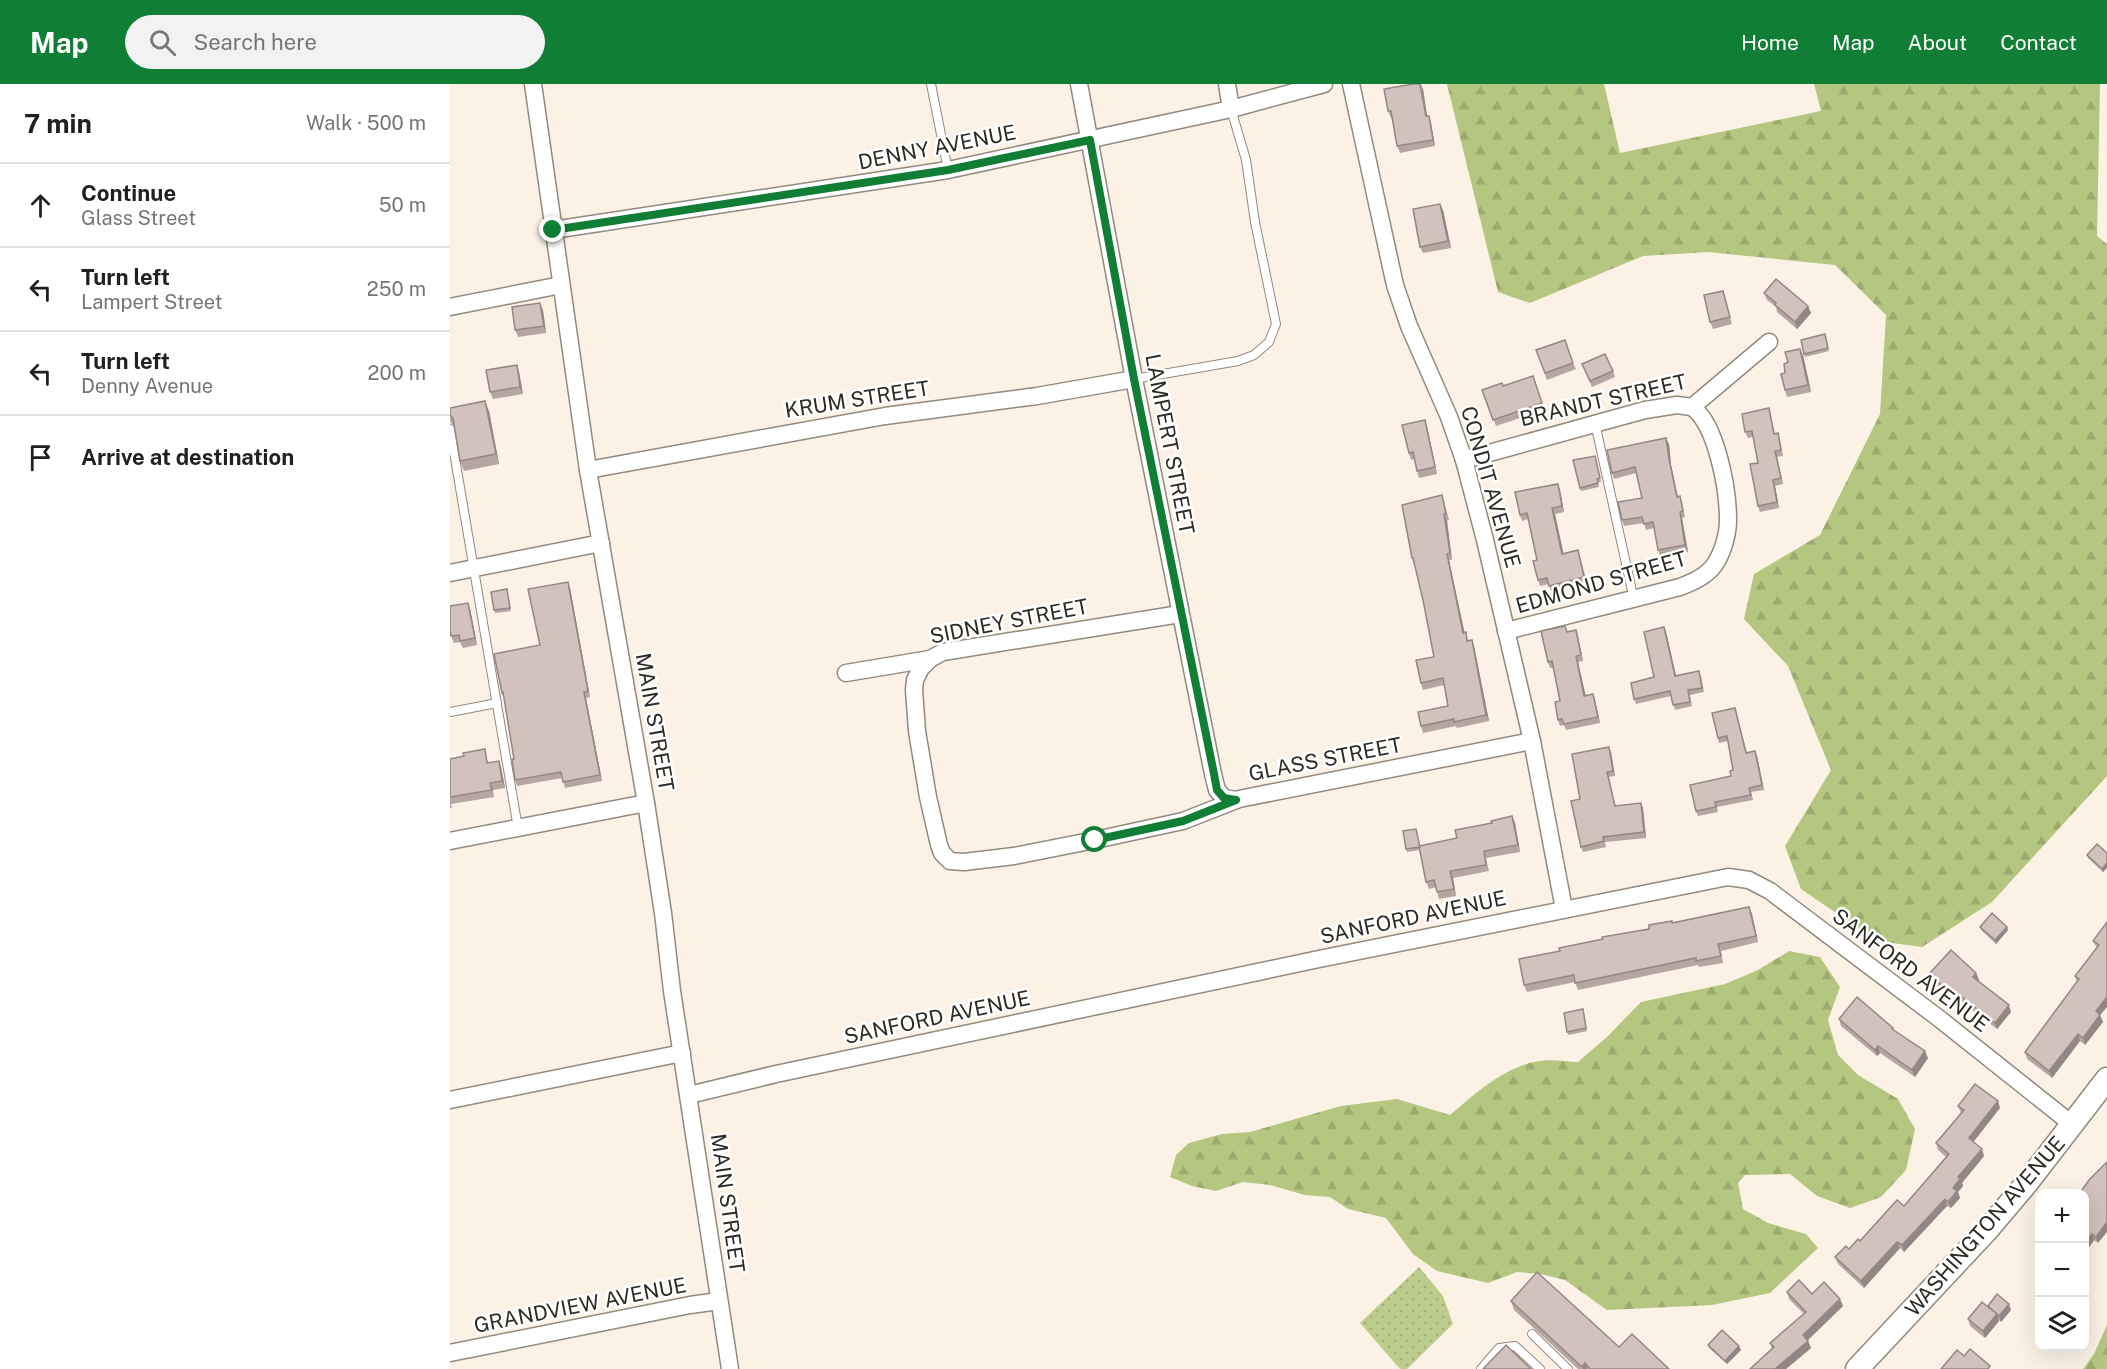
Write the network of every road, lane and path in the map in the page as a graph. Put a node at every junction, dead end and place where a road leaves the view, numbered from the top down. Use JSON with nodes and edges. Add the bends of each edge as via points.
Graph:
{"nodes":[{"id":1,"x":532,"y":84,"type":"edge"},
{"id":2,"x":930,"y":84,"type":"edge"},
{"id":3,"x":1079,"y":84,"type":"edge"},
{"id":4,"x":1227,"y":84,"type":"edge"},
{"id":5,"x":1324,"y":84,"type":"edge"},
{"id":6,"x":1350,"y":84,"type":"edge"},
{"id":7,"x":1232,"y":109,"type":"junction"},
{"id":8,"x":1090,"y":140,"type":"junction"},
{"id":9,"x":948,"y":170,"type":"junction"},
{"id":10,"x":553,"y":230,"type":"junction"},
{"id":11,"x":561,"y":285,"type":"junction"},
{"id":12,"x":450,"y":307,"type":"edge"},
{"id":13,"x":1769,"y":342,"type":"dead end"},
{"id":14,"x":1134,"y":379,"type":"junction"},
{"id":15,"x":1692,"y":407,"type":"junction"},
{"id":16,"x":1595,"y":423,"type":"junction"},
{"id":17,"x":450,"y":429,"type":"edge"},
{"id":18,"x":1464,"y":460,"type":"junction"},
{"id":19,"x":588,"y":470,"type":"junction"},
{"id":20,"x":601,"y":543,"type":"junction"},
{"id":21,"x":475,"y":568,"type":"junction"},
{"id":22,"x":450,"y":573,"type":"edge"},
{"id":23,"x":1634,"y":600,"type":"junction"},
{"id":24,"x":1180,"y":614,"type":"junction"},
{"id":25,"x":1506,"y":631,"type":"junction"},
{"id":26,"x":930,"y":659,"type":"junction"},
{"id":27,"x":846,"y":674,"type":"dead end"},
{"id":28,"x":497,"y":703,"type":"junction"},
{"id":29,"x":450,"y":712,"type":"edge"},
{"id":30,"x":1532,"y":741,"type":"junction"},
{"id":31,"x":1236,"y":800,"type":"junction"},
{"id":32,"x":646,"y":803,"type":"junction"},
{"id":33,"x":518,"y":828,"type":"junction"},
{"id":34,"x":450,"y":841,"type":"edge"},
{"id":35,"x":1564,"y":909,"type":"junction"},
{"id":36,"x":682,"y":1053,"type":"junction"},
{"id":37,"x":2107,"y":1079,"type":"edge"},
{"id":38,"x":689,"y":1095,"type":"junction"},
{"id":39,"x":450,"y":1100,"type":"edge"},
{"id":40,"x":2073,"y":1125,"type":"junction"},
{"id":41,"x":719,"y":1301,"type":"junction"},
{"id":42,"x":1532,"y":1334,"type":"edge"},
{"id":43,"x":450,"y":1353,"type":"edge"},
{"id":44,"x":730,"y":1369,"type":"edge"},
{"id":45,"x":1481,"y":1369,"type":"edge"},
{"id":46,"x":1540,"y":1369,"type":"edge"},
{"id":47,"x":1568,"y":1369,"type":"edge"},
{"id":48,"x":1857,"y":1369,"type":"edge"}],
"edges":[{"from":1,"to":10,"type":"street","name":"MAIN STREET"},
{"from":2,"to":9,"type":"lane"},
{"from":3,"to":8,"type":"street","name":"LAMPERT STREET"},
{"from":4,"to":7,"type":"street"},
{"from":5,"to":7,"type":"street","name":"DENNY AVENUE"},
{"from":6,"to":18,"type":"street","name":"CONDIT AVENUE","via":[[1395,285]]},
{"from":7,"to":8,"type":"street","name":"DENNY AVENUE"},
{"from":7,"to":14,"type":"lane","via":[[1246,160],[1276,324],[1269,342],[1254,355]]},
{"from":8,"to":9,"type":"street","name":"DENNY AVENUE"},
{"from":8,"to":14,"type":"street","name":"LAMPERT STREET"},
{"from":9,"to":10,"type":"street","name":"DENNY AVENUE"},
{"from":10,"to":11,"type":"street","name":"MAIN STREET"},
{"from":11,"to":12,"type":"street"},
{"from":11,"to":19,"type":"street","name":"MAIN STREET"},
{"from":13,"to":15,"type":"street","name":"BRANDT STREET"},
{"from":14,"to":19,"type":"street","name":"KRUM STREET","via":[[885,416]]},
{"from":14,"to":24,"type":"street","name":"LAMPERT STREET"},
{"from":15,"to":16,"type":"street","name":"BRANDT STREET","via":[[1646,410]]},
{"from":15,"to":23,"type":"street","name":"EDMOND STREET","via":[[1708,425],[1721,472],[1728,520],[1724,545],[1717,562],[1699,579]]},
{"from":16,"to":18,"type":"street","name":"BRANDT STREET"},
{"from":16,"to":23,"type":"lane"},
{"from":17,"to":21,"type":"lane"},
{"from":18,"to":25,"type":"street","name":"CONDIT AVENUE"},
{"from":19,"to":20,"type":"street","name":"MAIN STREET"},
{"from":20,"to":21,"type":"street"},
{"from":20,"to":32,"type":"street","name":"MAIN STREET"},
{"from":21,"to":22,"type":"street"},
{"from":21,"to":28,"type":"lane"},
{"from":23,"to":25,"type":"street","name":"EDMOND STREET"},
{"from":24,"to":26,"type":"street","name":"SIDNEY STREET","via":[[943,652]]},
{"from":24,"to":31,"type":"street","name":"LAMPERT STREET","via":[[1217,790],[1224,798]]},
{"from":25,"to":30,"type":"street","name":"CONDIT AVENUE"},
{"from":26,"to":27,"type":"street","name":"SIDNEY STREET"},
{"from":26,"to":31,"type":"street","name":"GLASS STREET","via":[[915,680],[917,731],[939,845],[950,861],[1014,856],[1095,840],[1183,821]]},
{"from":28,"to":29,"type":"lane"},
{"from":28,"to":33,"type":"lane"},
{"from":30,"to":31,"type":"street","name":"GLASS STREET"},
{"from":30,"to":35,"type":"street","name":"CONDIT AVENUE"},
{"from":32,"to":33,"type":"street"},
{"from":32,"to":36,"type":"street","name":"MAIN STREET"},
{"from":33,"to":34,"type":"street"},
{"from":35,"to":38,"type":"street","name":"SANFORD AVENUE"},
{"from":35,"to":40,"type":"street","name":"SANFORD AVENUE","via":[[1719,878],[1749,880],[1770,891]]},
{"from":36,"to":38,"type":"street","name":"MAIN STREET"},
{"from":36,"to":39,"type":"street"},
{"from":37,"to":40,"type":"main road","name":"WASHINGTON AVENUE"},
{"from":38,"to":41,"type":"street","name":"MAIN STREET"},
{"from":40,"to":48,"type":"main road","name":"WASHINGTON AVENUE","via":[[1988,1228]]},
{"from":41,"to":43,"type":"street","name":"GRANDVIEW AVENUE"},
{"from":41,"to":44,"type":"street","name":"MAIN STREET"},
{"from":42,"to":47,"type":"lane"},
{"from":45,"to":46,"type":"lane","via":[[1499,1348],[1515,1346]]}]}
